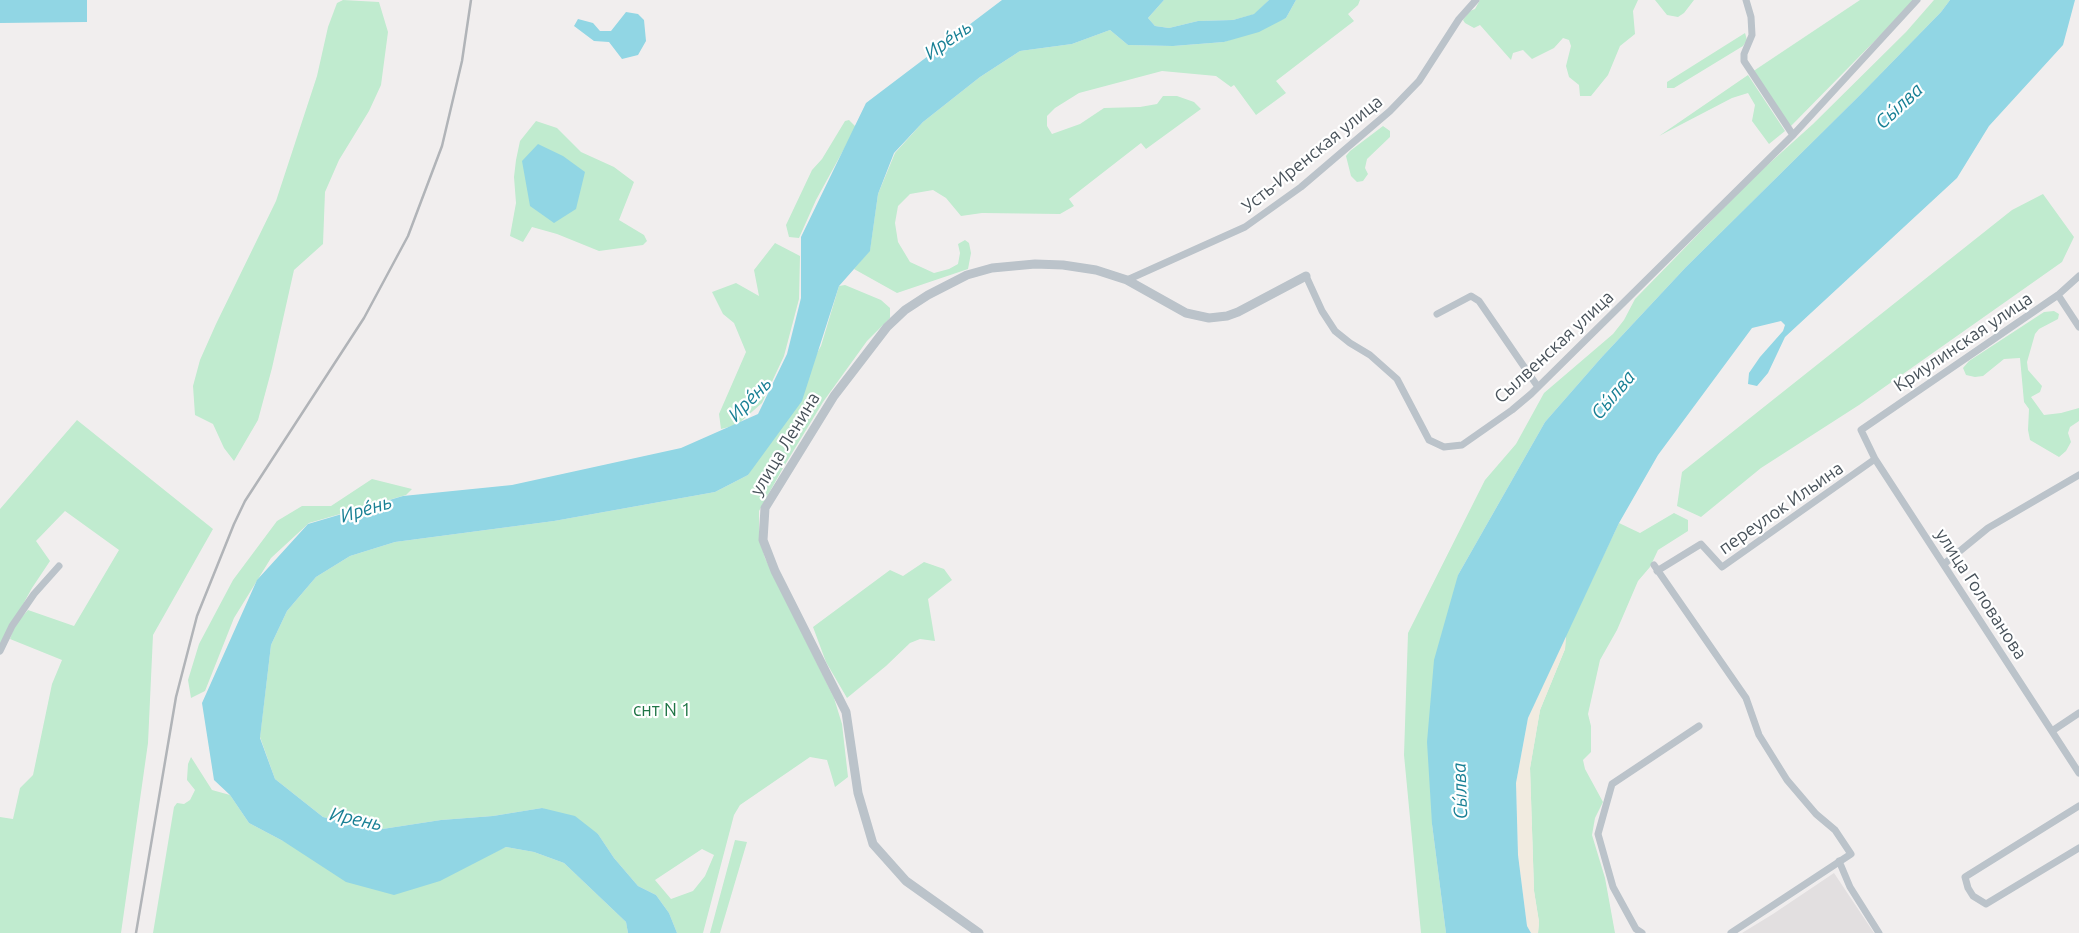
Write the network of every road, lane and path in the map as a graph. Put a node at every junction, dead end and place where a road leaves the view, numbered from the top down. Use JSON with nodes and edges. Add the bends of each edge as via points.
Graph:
{"nodes":[{"id":1,"x":1476,"y":0,"type":"edge"},
{"id":2,"x":1746,"y":0,"type":"edge"},
{"id":3,"x":1917,"y":0,"type":"edge"},
{"id":4,"x":1792,"y":135,"type":"junction"},
{"id":5,"x":1306,"y":276,"type":"joint"},
{"id":6,"x":2079,"y":276,"type":"edge"},
{"id":7,"x":1127,"y":280,"type":"junction"},
{"id":8,"x":2058,"y":295,"type":"junction"},
{"id":9,"x":1437,"y":314,"type":"dead end"},
{"id":10,"x":2079,"y":327,"type":"edge"},
{"id":11,"x":1538,"y":386,"type":"junction"},
{"id":12,"x":1861,"y":430,"type":"joint"},
{"id":13,"x":1875,"y":459,"type":"junction"},
{"id":14,"x":2079,"y":475,"type":"edge"},
{"id":15,"x":1944,"y":564,"type":"junction"},
{"id":16,"x":59,"y":566,"type":"dead end"},
{"id":17,"x":0,"y":651,"type":"edge"},
{"id":18,"x":2079,"y":713,"type":"edge"},
{"id":19,"x":1699,"y":726,"type":"dead end"},
{"id":20,"x":2052,"y":731,"type":"junction"},
{"id":21,"x":2079,"y":773,"type":"edge"},
{"id":22,"x":2079,"y":806,"type":"edge"},
{"id":23,"x":2079,"y":848,"type":"edge"},
{"id":24,"x":1839,"y":861,"type":"junction"},
{"id":25,"x":979,"y":933,"type":"edge"},
{"id":26,"x":1642,"y":933,"type":"edge"},
{"id":27,"x":1731,"y":933,"type":"edge"},
{"id":28,"x":1879,"y":933,"type":"edge"}],
"edges":[{"from":1,"to":7,"type":"street","name":"Усть-Иренская улица","via":[[1459,19],[1419,81],[1390,111],[1301,187],[1245,227]]},
{"from":2,"to":4,"type":"street","via":[[1752,35],[1744,61]]},
{"from":3,"to":4,"type":"street","name":"Сылвенская улица"},
{"from":4,"to":11,"type":"street","name":"Сылвенская улица"},
{"from":5,"to":7,"type":"street","name":"улица Ленина","via":[[1238,312],[1209,318],[1186,313]]},
{"from":5,"to":11,"type":"street","name":"Сылвенская улица","via":[[1335,330],[1397,379],[1426,436],[1433,443],[1450,447],[1462,444],[1512,410]]},
{"from":6,"to":8,"type":"street","name":"Криулинская улица"},
{"from":7,"to":25,"type":"street","name":"улица Ленина","via":[[1081,268],[1035,264],[980,271],[928,295],[897,317],[878,338],[834,396],[765,508],[763,540],[766,548],[846,712],[858,793],[873,844],[906,881]]},
{"from":8,"to":10,"type":"street"},
{"from":8,"to":12,"type":"street","name":"Криулинская улица"},
{"from":9,"to":11,"type":"street","via":[[1471,296],[1479,301]]},
{"from":12,"to":13,"type":"street","name":"улица Голованова"},
{"from":13,"to":15,"type":"street","name":"улица Голованова"},
{"from":13,"to":24,"type":"street","name":"переулок Ильина","via":[[1722,568],[1701,544],[1655,568],[1746,698],[1759,735],[1787,780],[1816,814],[1835,830],[1851,854]]},
{"from":14,"to":15,"type":"street","via":[[1988,528]]},
{"from":15,"to":20,"type":"street","name":"улица Голованова"},
{"from":16,"to":17,"type":"street","via":[[34,594],[12,626]]},
{"from":18,"to":20,"type":"street"},
{"from":19,"to":26,"type":"street","via":[[1612,784],[1598,834],[1613,887],[1636,929]]},
{"from":20,"to":21,"type":"street","name":"улица Голованова"},
{"from":22,"to":23,"type":"street","via":[[1965,877],[1968,888],[1973,896],[1986,904]]},
{"from":24,"to":27,"type":"street"},
{"from":24,"to":28,"type":"street","via":[[1850,887]]}]}
